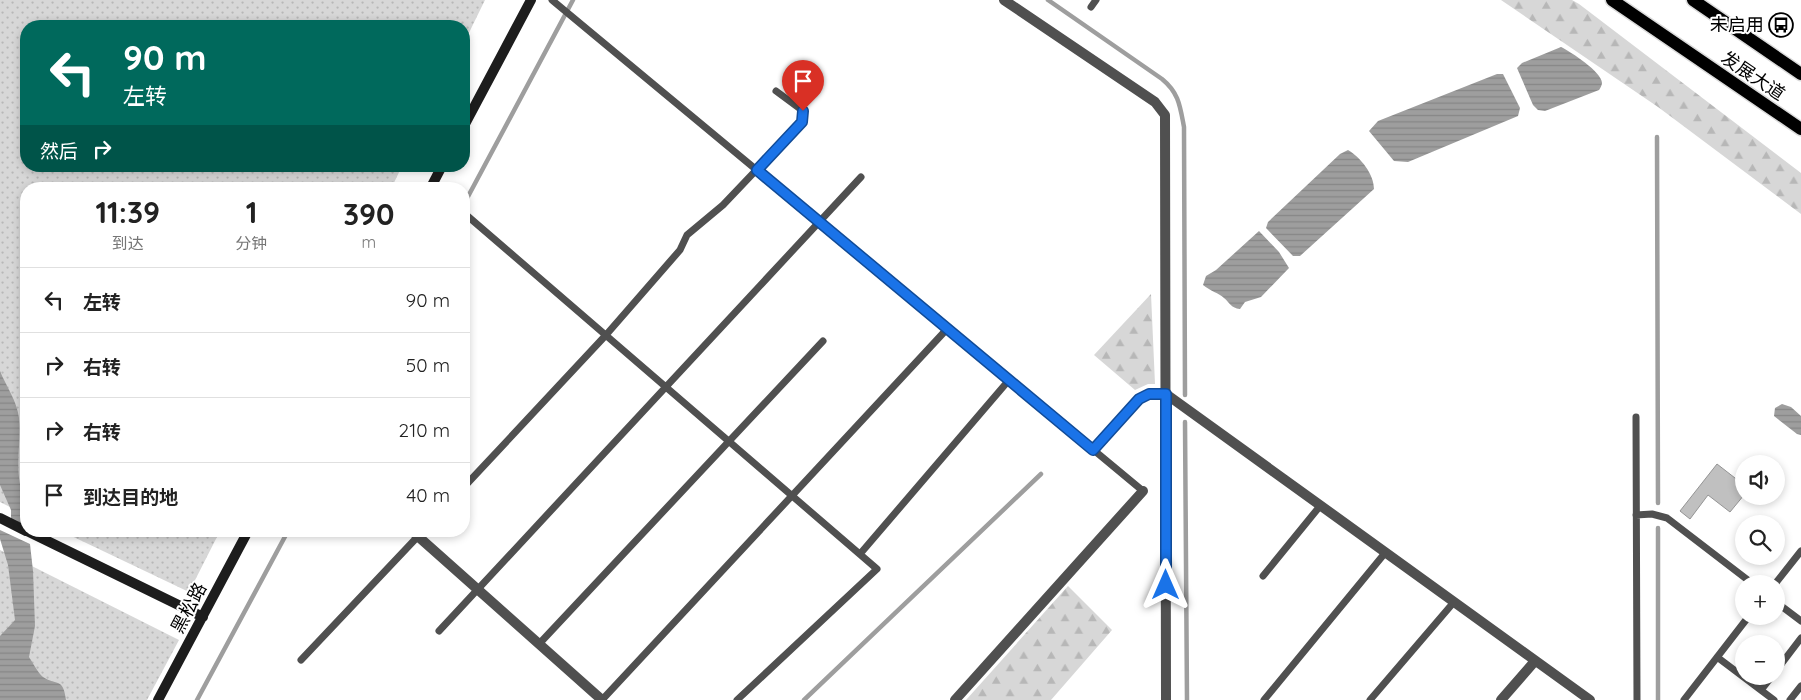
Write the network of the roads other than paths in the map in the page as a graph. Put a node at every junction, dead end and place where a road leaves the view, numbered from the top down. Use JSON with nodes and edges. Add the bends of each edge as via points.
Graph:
{"nodes":[{"id":1,"x":531,"y":0,"type":"edge"},
{"id":2,"x":552,"y":0,"type":"edge"},
{"id":3,"x":1004,"y":0,"type":"edge"},
{"id":4,"x":1096,"y":0,"type":"edge"},
{"id":5,"x":1612,"y":0,"type":"edge"},
{"id":6,"x":1693,"y":0,"type":"edge"},
{"id":7,"x":1091,"y":7,"type":"dead end"},
{"id":8,"x":1801,"y":74,"type":"edge"},
{"id":9,"x":776,"y":91,"type":"dead end"},
{"id":10,"x":470,"y":115,"type":"edge"},
{"id":11,"x":1801,"y":129,"type":"edge"},
{"id":12,"x":757,"y":170,"type":"junction"},
{"id":13,"x":861,"y":177,"type":"dead end"},
{"id":14,"x":470,"y":218,"type":"edge"},
{"id":15,"x":819,"y":222,"type":"junction"},
{"id":16,"x":947,"y":329,"type":"junction"},
{"id":17,"x":606,"y":335,"type":"junction"},
{"id":18,"x":823,"y":340,"type":"dead end"},
{"id":19,"x":1010,"y":380,"type":"junction"},
{"id":20,"x":666,"y":387,"type":"junction"},
{"id":21,"x":1166,"y":394,"type":"junction"},
{"id":22,"x":1636,"y":417,"type":"dead end"},
{"id":23,"x":729,"y":441,"type":"junction"},
{"id":24,"x":1093,"y":450,"type":"junction"},
{"id":25,"x":470,"y":481,"type":"edge"},
{"id":26,"x":1143,"y":491,"type":"joint"},
{"id":27,"x":792,"y":495,"type":"junction"},
{"id":28,"x":1320,"y":506,"type":"junction"},
{"id":29,"x":1636,"y":515,"type":"junction"},
{"id":30,"x":0,"y":518,"type":"edge"},
{"id":31,"x":20,"y":528,"type":"edge"},
{"id":32,"x":39,"y":537,"type":"edge"},
{"id":33,"x":245,"y":537,"type":"edge"},
{"id":34,"x":414,"y":537,"type":"edge"},
{"id":35,"x":422,"y":537,"type":"edge"},
{"id":36,"x":1801,"y":551,"type":"edge"},
{"id":37,"x":1386,"y":553,"type":"junction"},
{"id":38,"x":860,"y":554,"type":"junction"},
{"id":39,"x":1741,"y":575,"type":"edge"},
{"id":40,"x":1782,"y":575,"type":"edge"},
{"id":41,"x":1263,"y":576,"type":"dead end"},
{"id":42,"x":478,"y":590,"type":"junction"},
{"id":43,"x":1454,"y":602,"type":"junction"},
{"id":44,"x":1785,"y":608,"type":"edge"},
{"id":45,"x":203,"y":617,"type":"junction"},
{"id":46,"x":1801,"y":620,"type":"edge"},
{"id":47,"x":1742,"y":625,"type":"edge"},
{"id":48,"x":439,"y":630,"type":"dead end"},
{"id":49,"x":1801,"y":638,"type":"edge"},
{"id":50,"x":539,"y":644,"type":"junction"},
{"id":51,"x":1717,"y":657,"type":"junction"},
{"id":52,"x":1785,"y":659,"type":"edge"},
{"id":53,"x":300,"y":660,"type":"dead end"},
{"id":54,"x":1535,"y":661,"type":"junction"},
{"id":55,"x":1765,"y":685,"type":"edge"},
{"id":56,"x":1801,"y":686,"type":"edge"},
{"id":57,"x":1761,"y":690,"type":"junction"},
{"id":58,"x":158,"y":700,"type":"edge"},
{"id":59,"x":602,"y":700,"type":"edge"},
{"id":60,"x":737,"y":700,"type":"edge"},
{"id":61,"x":955,"y":700,"type":"edge"},
{"id":62,"x":1166,"y":700,"type":"edge"},
{"id":63,"x":1264,"y":700,"type":"edge"},
{"id":64,"x":1370,"y":700,"type":"edge"},
{"id":65,"x":1501,"y":700,"type":"edge"},
{"id":66,"x":1590,"y":700,"type":"edge"},
{"id":67,"x":1637,"y":700,"type":"edge"},
{"id":68,"x":1684,"y":700,"type":"edge"},
{"id":69,"x":1774,"y":700,"type":"edge"},
{"id":70,"x":1790,"y":700,"type":"edge"}],
"edges":[{"from":1,"to":10,"type":"street"},
{"from":2,"to":12,"type":"lane"},
{"from":3,"to":21,"type":"street","via":[[1156,102],[1165,115]]},
{"from":4,"to":7,"type":"lane"},
{"from":5,"to":11,"type":"main road","name":"发展大道"},
{"from":6,"to":8,"type":"main road","name":"发展大道"},
{"from":9,"to":12,"type":"lane","via":[[803,111],[802,122]]},
{"from":12,"to":15,"type":"lane"},
{"from":12,"to":17,"type":"lane","via":[[723,206],[687,235],[680,250]]},
{"from":13,"to":15,"type":"lane"},
{"from":14,"to":17,"type":"lane"},
{"from":15,"to":16,"type":"lane"},
{"from":15,"to":20,"type":"lane"},
{"from":16,"to":19,"type":"lane"},
{"from":16,"to":27,"type":"lane"},
{"from":17,"to":20,"type":"lane"},
{"from":17,"to":25,"type":"lane"},
{"from":18,"to":23,"type":"lane"},
{"from":19,"to":24,"type":"lane"},
{"from":19,"to":38,"type":"lane"},
{"from":20,"to":23,"type":"lane"},
{"from":20,"to":42,"type":"lane"},
{"from":21,"to":24,"type":"lane","via":[[1149,394],[1139,399]]},
{"from":21,"to":28,"type":"street"},
{"from":21,"to":62,"type":"street"},
{"from":22,"to":29,"type":"lane"},
{"from":23,"to":27,"type":"lane"},
{"from":23,"to":50,"type":"lane"},
{"from":24,"to":26,"type":"lane"},
{"from":26,"to":61,"type":"street"},
{"from":27,"to":38,"type":"lane"},
{"from":27,"to":59,"type":"lane"},
{"from":28,"to":37,"type":"street"},
{"from":28,"to":41,"type":"lane"},
{"from":29,"to":39,"type":"lane","via":[[1652,514],[1667,518]]},
{"from":29,"to":67,"type":"lane"},
{"from":30,"to":31,"type":"street"},
{"from":32,"to":45,"type":"street"},
{"from":33,"to":45,"type":"street","name":"黑松路"},
{"from":34,"to":53,"type":"lane"},
{"from":35,"to":42,"type":"street"},
{"from":36,"to":40,"type":"lane"},
{"from":37,"to":43,"type":"street"},
{"from":37,"to":63,"type":"lane"},
{"from":38,"to":60,"type":"lane","via":[[877,568]]},
{"from":42,"to":48,"type":"lane"},
{"from":42,"to":50,"type":"street"},
{"from":43,"to":54,"type":"street"},
{"from":43,"to":64,"type":"lane"},
{"from":44,"to":46,"type":"lane"},
{"from":45,"to":58,"type":"street","name":"黑松路"},
{"from":47,"to":51,"type":"lane"},
{"from":49,"to":52,"type":"lane"},
{"from":50,"to":59,"type":"street"},
{"from":51,"to":57,"type":"lane"},
{"from":51,"to":68,"type":"lane"},
{"from":54,"to":65,"type":"street"},
{"from":54,"to":66,"type":"street"},
{"from":55,"to":57,"type":"lane"},
{"from":56,"to":70,"type":"lane"},
{"from":57,"to":69,"type":"lane"}]}
